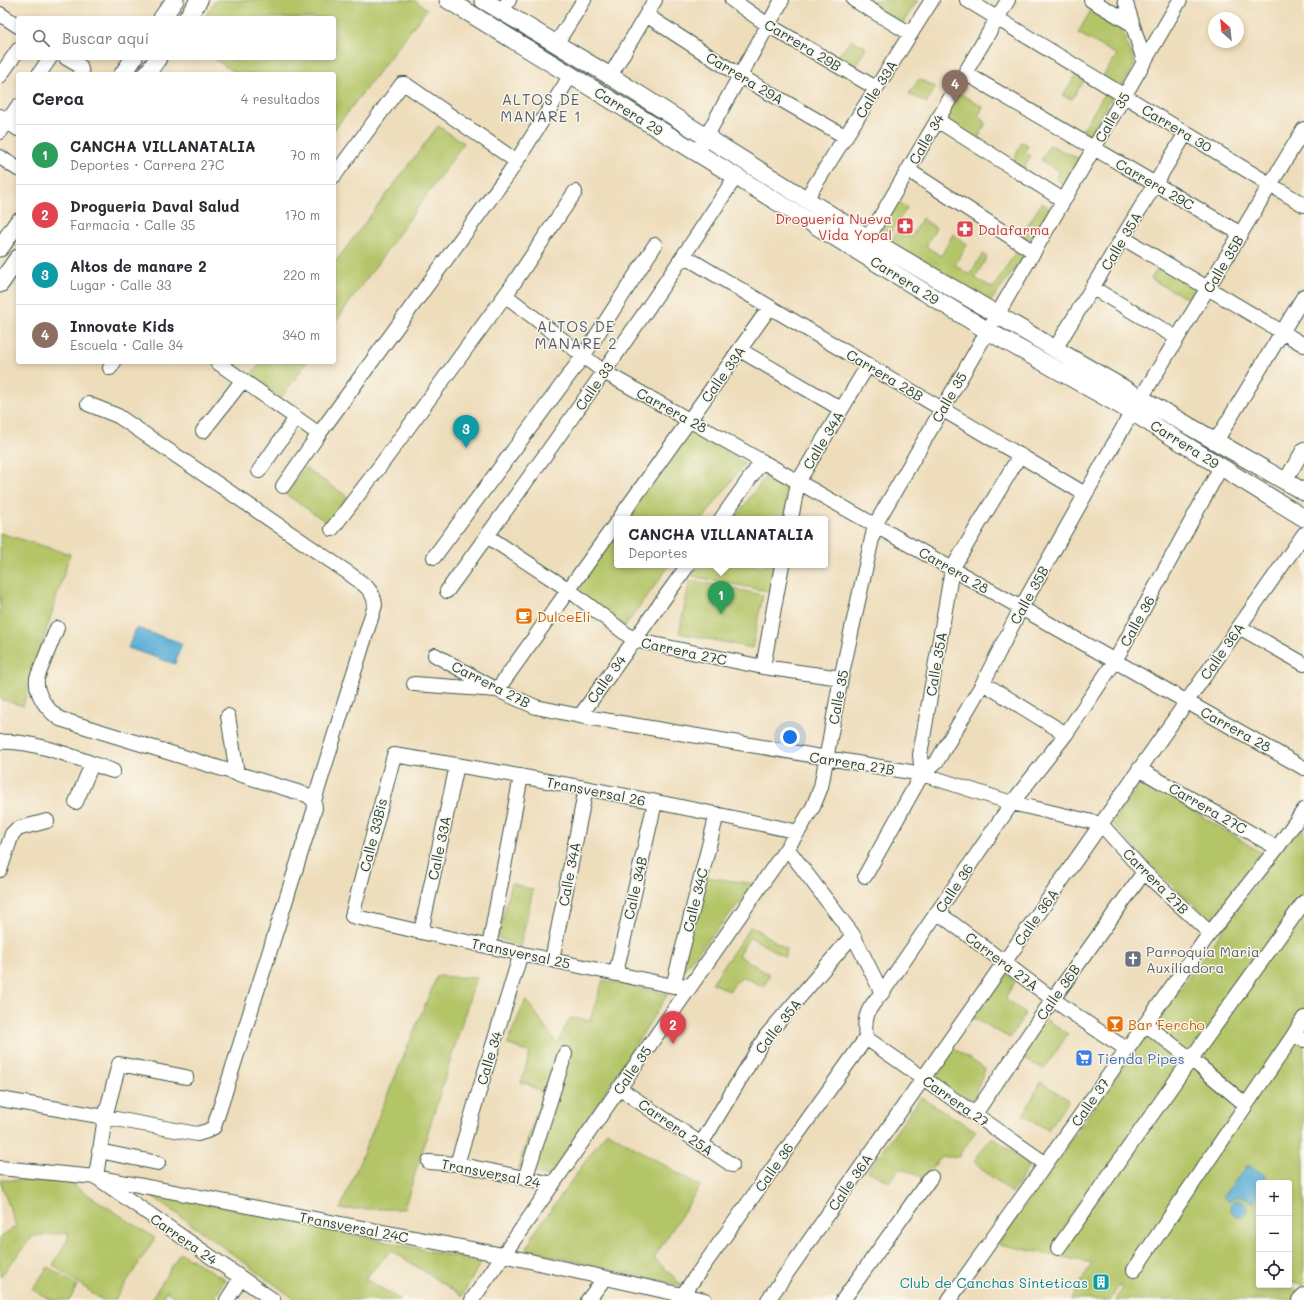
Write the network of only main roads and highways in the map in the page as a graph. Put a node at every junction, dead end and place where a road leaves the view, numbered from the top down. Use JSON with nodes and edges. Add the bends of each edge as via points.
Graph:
{"nodes":[{"id":1,"x":175,"y":0,"type":"edge"},
{"id":2,"x":199,"y":0,"type":"edge"},
{"id":3,"x":448,"y":0,"type":"edge"},
{"id":4,"x":483,"y":0,"type":"edge"},
{"id":5,"x":505,"y":6,"type":"edge"},
{"id":6,"x":163,"y":16,"type":"edge"},
{"id":7,"x":188,"y":16,"type":"edge"},
{"id":8,"x":133,"y":60,"type":"edge"},
{"id":9,"x":157,"y":60,"type":"edge"},
{"id":10,"x":124,"y":72,"type":"edge"},
{"id":11,"x":148,"y":72,"type":"edge"},
{"id":12,"x":16,"y":225,"type":"edge"},
{"id":13,"x":0,"y":248,"type":"edge"},
{"id":14,"x":16,"y":261,"type":"edge"},
{"id":15,"x":0,"y":284,"type":"edge"},
{"id":16,"x":1137,"y":405,"type":"junction"},
{"id":17,"x":1304,"y":492,"type":"edge"},
{"id":18,"x":1304,"y":518,"type":"edge"}],
"edges":[{"from":1,"to":6,"type":"main road"},
{"from":2,"to":7,"type":"main road"},
{"from":3,"to":16,"type":"main road","name":"Carrera 29","via":[[988,331]]},
{"from":4,"to":5,"type":"main road","name":"Carrera 29"},
{"from":5,"to":16,"type":"main road","name":"Carrera 29","via":[[556,44],[868,238],[1055,349]]},
{"from":8,"to":10,"type":"main road"},
{"from":9,"to":11,"type":"main road"},
{"from":12,"to":13,"type":"main road"},
{"from":14,"to":15,"type":"main road"},
{"from":16,"to":17,"type":"main road","name":"Carrera 29","via":[[1216,441]]},
{"from":16,"to":18,"type":"main road","name":"Carrera 29","via":[[1221,467]]}]}
